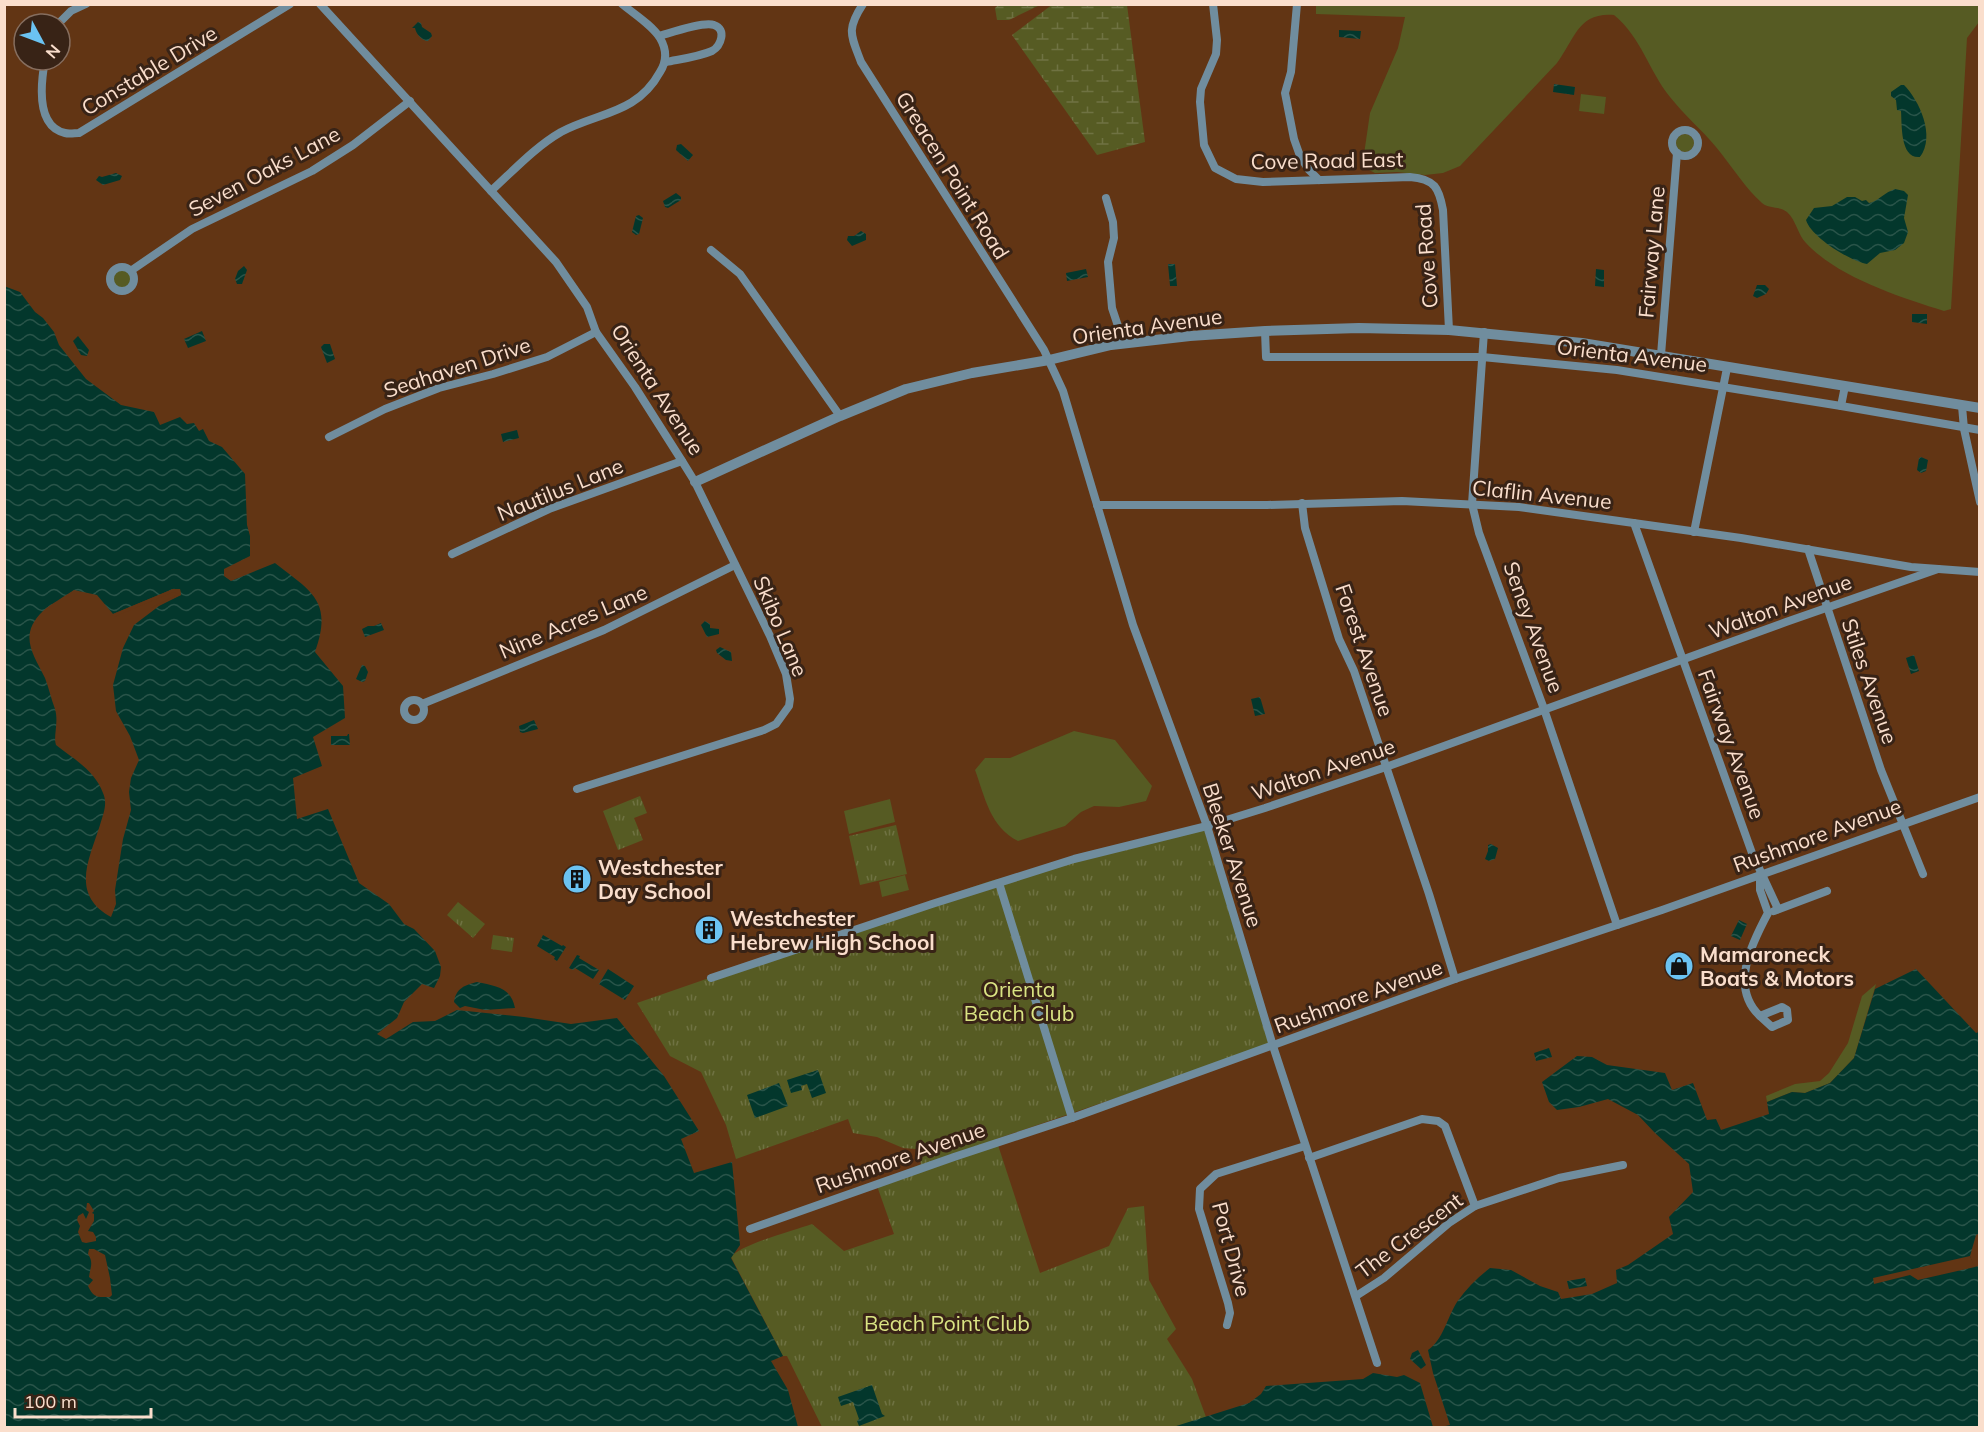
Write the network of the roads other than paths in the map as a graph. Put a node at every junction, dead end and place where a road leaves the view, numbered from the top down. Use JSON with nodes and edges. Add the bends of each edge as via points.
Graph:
{"nodes":[{"id":1,"x":86,"y":4,"type":"edge"},
{"id":2,"x":290,"y":4,"type":"edge"},
{"id":3,"x":320,"y":4,"type":"edge"},
{"id":4,"x":622,"y":4,"type":"edge"},
{"id":5,"x":863,"y":4,"type":"edge"},
{"id":6,"x":1213,"y":4,"type":"edge"},
{"id":7,"x":1297,"y":4,"type":"edge"},
{"id":8,"x":70,"y":12,"type":"edge"},
{"id":9,"x":659,"y":36,"type":"junction"},
{"id":10,"x":666,"y":62,"type":"junction"},
{"id":11,"x":44,"y":72,"type":"edge"},
{"id":12,"x":410,"y":101,"type":"junction"},
{"id":13,"x":1677,"y":153,"type":"dead end"},
{"id":14,"x":1319,"y":180,"type":"junction"},
{"id":15,"x":1430,"y":182,"type":"joint"},
{"id":16,"x":491,"y":191,"type":"junction"},
{"id":17,"x":1106,"y":198,"type":"dead end"},
{"id":18,"x":711,"y":250,"type":"dead end"},
{"id":19,"x":132,"y":270,"type":"dead end"},
{"id":20,"x":1449,"y":330,"type":"junction"},
{"id":21,"x":1265,"y":331,"type":"junction"},
{"id":22,"x":596,"y":332,"type":"junction"},
{"id":23,"x":1485,"y":333,"type":"junction"},
{"id":24,"x":1124,"y":344,"type":"junction"},
{"id":25,"x":1661,"y":355,"type":"junction"},
{"id":26,"x":1482,"y":357,"type":"junction"},
{"id":27,"x":1049,"y":360,"type":"junction"},
{"id":28,"x":1727,"y":368,"type":"junction"},
{"id":29,"x":1724,"y":386,"type":"junction"},
{"id":30,"x":1845,"y":387,"type":"junction"},
{"id":31,"x":1962,"y":405,"type":"junction"},
{"id":32,"x":1841,"y":406,"type":"junction"},
{"id":33,"x":1980,"y":408,"type":"edge"},
{"id":34,"x":840,"y":416,"type":"junction"},
{"id":35,"x":1964,"y":429,"type":"junction"},
{"id":36,"x":1980,"y":430,"type":"edge"},
{"id":37,"x":329,"y":436,"type":"dead end"},
{"id":38,"x":682,"y":461,"type":"junction"},
{"id":39,"x":695,"y":482,"type":"junction"},
{"id":40,"x":1980,"y":502,"type":"edge"},
{"id":41,"x":1302,"y":503,"type":"junction"},
{"id":42,"x":1472,"y":504,"type":"junction"},
{"id":43,"x":1097,"y":505,"type":"junction"},
{"id":44,"x":1634,"y":523,"type":"junction"},
{"id":45,"x":1695,"y":532,"type":"junction"},
{"id":46,"x":1808,"y":549,"type":"junction"},
{"id":47,"x":452,"y":554,"type":"dead end"},
{"id":48,"x":735,"y":565,"type":"junction"},
{"id":49,"x":1938,"y":569,"type":"junction"},
{"id":50,"x":1980,"y":572,"type":"edge"},
{"id":51,"x":1826,"y":609,"type":"junction"},
{"id":52,"x":1683,"y":660,"type":"junction"},
{"id":53,"x":422,"y":704,"type":"dead end"},
{"id":54,"x":1544,"y":709,"type":"junction"},
{"id":55,"x":1386,"y":767,"type":"junction"},
{"id":56,"x":577,"y":789,"type":"dead end"},
{"id":57,"x":1980,"y":797,"type":"edge"},
{"id":58,"x":1903,"y":824,"type":"junction"},
{"id":59,"x":1207,"y":826,"type":"junction"},
{"id":60,"x":1923,"y":874,"type":"dead end"},
{"id":61,"x":1760,"y":875,"type":"junction"},
{"id":62,"x":999,"y":882,"type":"junction"},
{"id":63,"x":1827,"y":891,"type":"dead end"},
{"id":64,"x":1778,"y":909,"type":"junction"},
{"id":65,"x":1768,"y":913,"type":"junction"},
{"id":66,"x":1617,"y":925,"type":"junction"},
{"id":67,"x":711,"y":978,"type":"dead end"},
{"id":68,"x":1455,"y":979,"type":"junction"},
{"id":69,"x":1760,"y":1016,"type":"dead end"},
{"id":70,"x":1273,"y":1046,"type":"junction"},
{"id":71,"x":1072,"y":1118,"type":"junction"},
{"id":72,"x":1305,"y":1146,"type":"junction"},
{"id":73,"x":1309,"y":1158,"type":"junction"},
{"id":74,"x":1623,"y":1165,"type":"dead end"},
{"id":75,"x":1475,"y":1206,"type":"junction"},
{"id":76,"x":750,"y":1229,"type":"dead end"},
{"id":77,"x":1356,"y":1296,"type":"junction"},
{"id":78,"x":1227,"y":1325,"type":"dead end"},
{"id":79,"x":1377,"y":1363,"type":"dead end"}],
"edges":[{"from":1,"to":8,"type":"street"},
{"from":2,"to":11,"type":"street","name":"Constable Drive","via":[[79,134],[64,133],[46,117],[42,95]]},
{"from":3,"to":12,"type":"street","name":"Orienta Avenue"},
{"from":4,"to":9,"type":"street"},
{"from":5,"to":27,"type":"street","name":"Greacen Point Road","via":[[850,29],[861,63]]},
{"from":6,"to":14,"type":"street","name":"Cove Road East","via":[[1216,54],[1201,89],[1200,115],[1204,146],[1215,168],[1236,179]]},
{"from":7,"to":14,"type":"street","via":[[1286,93],[1300,156]]},
{"from":9,"to":10,"type":"street"},
{"from":9,"to":10,"type":"street","via":[[705,24],[720,29],[722,36],[714,50]]},
{"from":10,"to":16,"type":"street","via":[[641,98],[559,134]]},
{"from":12,"to":16,"type":"street","name":"Orienta Avenue"},
{"from":12,"to":19,"type":"street","name":"Seven Oaks Lane","via":[[312,171],[192,229]]},
{"from":13,"to":25,"type":"street","name":"Fairway Lane"},
{"from":14,"to":15,"type":"street","name":"Cove Road East","via":[[1410,177]]},
{"from":15,"to":20,"type":"street","name":"Cove Road","via":[[1437,187],[1443,210]]},
{"from":16,"to":22,"type":"street","name":"Orienta Avenue","via":[[556,262],[587,307]]},
{"from":17,"to":24,"type":"street","via":[[1114,238],[1108,262],[1112,308]]},
{"from":18,"to":34,"type":"street","via":[[740,274]]},
{"from":20,"to":21,"type":"street","name":"Orienta Avenue"},
{"from":20,"to":23,"type":"street","name":"Orienta Avenue"},
{"from":21,"to":24,"type":"street","name":"Orienta Avenue"},
{"from":21,"to":26,"type":"street","name":"Orienta Avenue","via":[[1266,357]]},
{"from":22,"to":37,"type":"street","name":"Seahaven Drive","via":[[547,357],[385,408]]},
{"from":22,"to":38,"type":"street","name":"Orienta Avenue"},
{"from":23,"to":25,"type":"street","name":"Orienta Avenue"},
{"from":23,"to":26,"type":"street","name":"Seney Avenue"},
{"from":24,"to":27,"type":"street","name":"Orienta Avenue"},
{"from":25,"to":28,"type":"street","name":"Orienta Avenue"},
{"from":26,"to":29,"type":"street","name":"Orienta Avenue","via":[[1617,370]]},
{"from":26,"to":42,"type":"street","name":"Seney Avenue"},
{"from":27,"to":34,"type":"street","name":"Orienta Avenue","via":[[906,389]]},
{"from":27,"to":43,"type":"street","name":"Bleeker Avenue"},
{"from":28,"to":29,"type":"street"},
{"from":28,"to":30,"type":"street","name":"Orienta Avenue"},
{"from":29,"to":32,"type":"street","name":"Orienta Avenue"},
{"from":29,"to":45,"type":"street"},
{"from":30,"to":31,"type":"street","name":"Orienta Avenue"},
{"from":30,"to":32,"type":"street"},
{"from":31,"to":33,"type":"street","name":"Orienta Avenue"},
{"from":31,"to":35,"type":"street"},
{"from":32,"to":35,"type":"street","name":"Orienta Avenue"},
{"from":34,"to":39,"type":"street","name":"Orienta Avenue"},
{"from":35,"to":36,"type":"street","name":"Orienta Avenue"},
{"from":35,"to":40,"type":"street"},
{"from":38,"to":39,"type":"street","name":"Orienta Avenue"},
{"from":38,"to":47,"type":"street","name":"Nautilus Lane","via":[[549,509]]},
{"from":39,"to":48,"type":"street","name":"Skibo Lane"},
{"from":41,"to":42,"type":"street","name":"Claflin Avenue"},
{"from":41,"to":43,"type":"street","name":"Claflin Avenue"},
{"from":41,"to":55,"type":"street","name":"Forest Avenue","via":[[1305,528],[1339,639],[1354,671]]},
{"from":42,"to":44,"type":"street","name":"Claflin Avenue"},
{"from":42,"to":54,"type":"street","name":"Seney Avenue","via":[[1479,533]]},
{"from":43,"to":59,"type":"street","name":"Bleeker Avenue","via":[[1133,625]]},
{"from":44,"to":45,"type":"street","name":"Claflin Avenue"},
{"from":44,"to":52,"type":"street","name":"Fairway Avenue"},
{"from":45,"to":46,"type":"street","name":"Claflin Avenue"},
{"from":46,"to":49,"type":"street","name":"Claflin Avenue"},
{"from":46,"to":51,"type":"street","name":"Stiles Avenue"},
{"from":48,"to":53,"type":"street","name":"Nine Acres Lane","via":[[603,630]]},
{"from":48,"to":56,"type":"street","name":"Skibo Lane","via":[[786,674],[789,706],[776,724],[764,730]]},
{"from":49,"to":50,"type":"street","name":"Claflin Avenue"},
{"from":49,"to":51,"type":"street","name":"Walton Avenue"},
{"from":51,"to":52,"type":"street","name":"Walton Avenue"},
{"from":51,"to":58,"type":"street","name":"Stiles Avenue"},
{"from":52,"to":54,"type":"street","name":"Walton Avenue"},
{"from":52,"to":61,"type":"street","name":"Fairway Avenue"},
{"from":54,"to":55,"type":"street","name":"Walton Avenue"},
{"from":54,"to":66,"type":"street","name":"Seney Avenue"},
{"from":55,"to":59,"type":"street","name":"Walton Avenue"},
{"from":55,"to":68,"type":"street","name":"Forest Avenue"},
{"from":57,"to":58,"type":"street","name":"Rushmore Avenue"},
{"from":58,"to":60,"type":"street","name":"Stiles Avenue"},
{"from":58,"to":61,"type":"street","name":"Rushmore Avenue"},
{"from":59,"to":62,"type":"street","name":"Walton Avenue"},
{"from":59,"to":70,"type":"street","name":"Bleeker Avenue"},
{"from":61,"to":64,"type":"street"},
{"from":61,"to":65,"type":"street","via":[[1760,890]]},
{"from":61,"to":66,"type":"street","name":"Rushmore Avenue"},
{"from":62,"to":67,"type":"street","name":"Walton Avenue"},
{"from":62,"to":71,"type":"street"},
{"from":63,"to":64,"type":"street"},
{"from":64,"to":65,"type":"street"},
{"from":65,"to":69,"type":"street","via":[[1747,960],[1744,979],[1747,996]]},
{"from":66,"to":68,"type":"street","name":"Rushmore Avenue"},
{"from":68,"to":70,"type":"street","name":"Rushmore Avenue"},
{"from":70,"to":71,"type":"street","name":"Rushmore Avenue"},
{"from":70,"to":72,"type":"street","name":"Bleeker Avenue"},
{"from":71,"to":76,"type":"street","name":"Rushmore Avenue"},
{"from":72,"to":73,"type":"street","name":"Bleeker Avenue"},
{"from":72,"to":78,"type":"street","name":"Port Drive","via":[[1216,1174],[1200,1189],[1199,1209],[1230,1313]]},
{"from":73,"to":75,"type":"street","via":[[1422,1119],[1438,1121],[1445,1126]]},
{"from":73,"to":77,"type":"street","name":"Bleeker Avenue"},
{"from":74,"to":75,"type":"street","name":"The Crescent","via":[[1559,1178]]},
{"from":75,"to":77,"type":"street","name":"The Crescent"},
{"from":77,"to":79,"type":"street","name":"Bleeker Avenue"}]}
